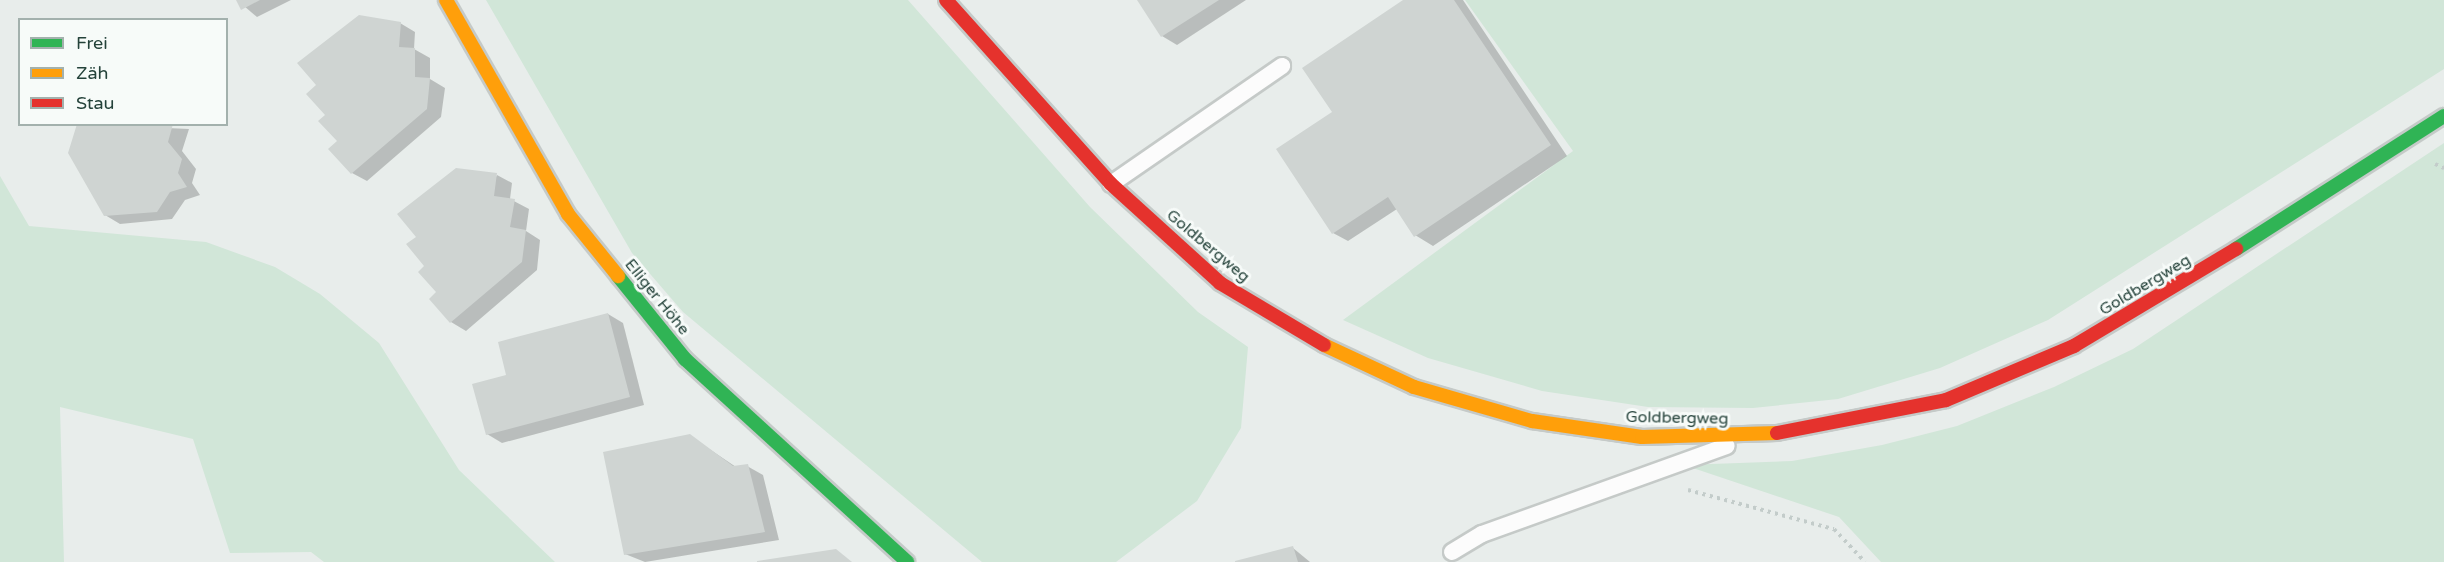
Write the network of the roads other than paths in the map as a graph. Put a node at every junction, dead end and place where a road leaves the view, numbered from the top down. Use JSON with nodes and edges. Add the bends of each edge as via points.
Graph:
{"nodes":[{"id":1,"x":446,"y":0,"type":"edge"},
{"id":2,"x":946,"y":0,"type":"edge"},
{"id":3,"x":1282,"y":66,"type":"dead end"},
{"id":4,"x":2444,"y":116,"type":"edge"},
{"id":5,"x":1111,"y":184,"type":"junction"},
{"id":6,"x":1759,"y":435,"type":"junction"},
{"id":7,"x":1452,"y":552,"type":"dead end"},
{"id":8,"x":907,"y":562,"type":"edge"}],
"edges":[{"from":1,"to":8,"type":"street","name":"Elliger Höhe","via":[[568,214],[685,359]]},
{"from":2,"to":5,"type":"street","name":"Goldbergweg"},
{"from":3,"to":5,"type":"lane"},
{"from":4,"to":6,"type":"street","name":"Goldbergweg","via":[[2163,296],[2074,346],[1946,399],[1841,424]]},
{"from":5,"to":6,"type":"street","name":"Goldbergweg","via":[[1220,283],[1304,336],[1414,387],[1532,421],[1633,436]]},
{"from":6,"to":7,"type":"lane","via":[[1482,534]]}]}
